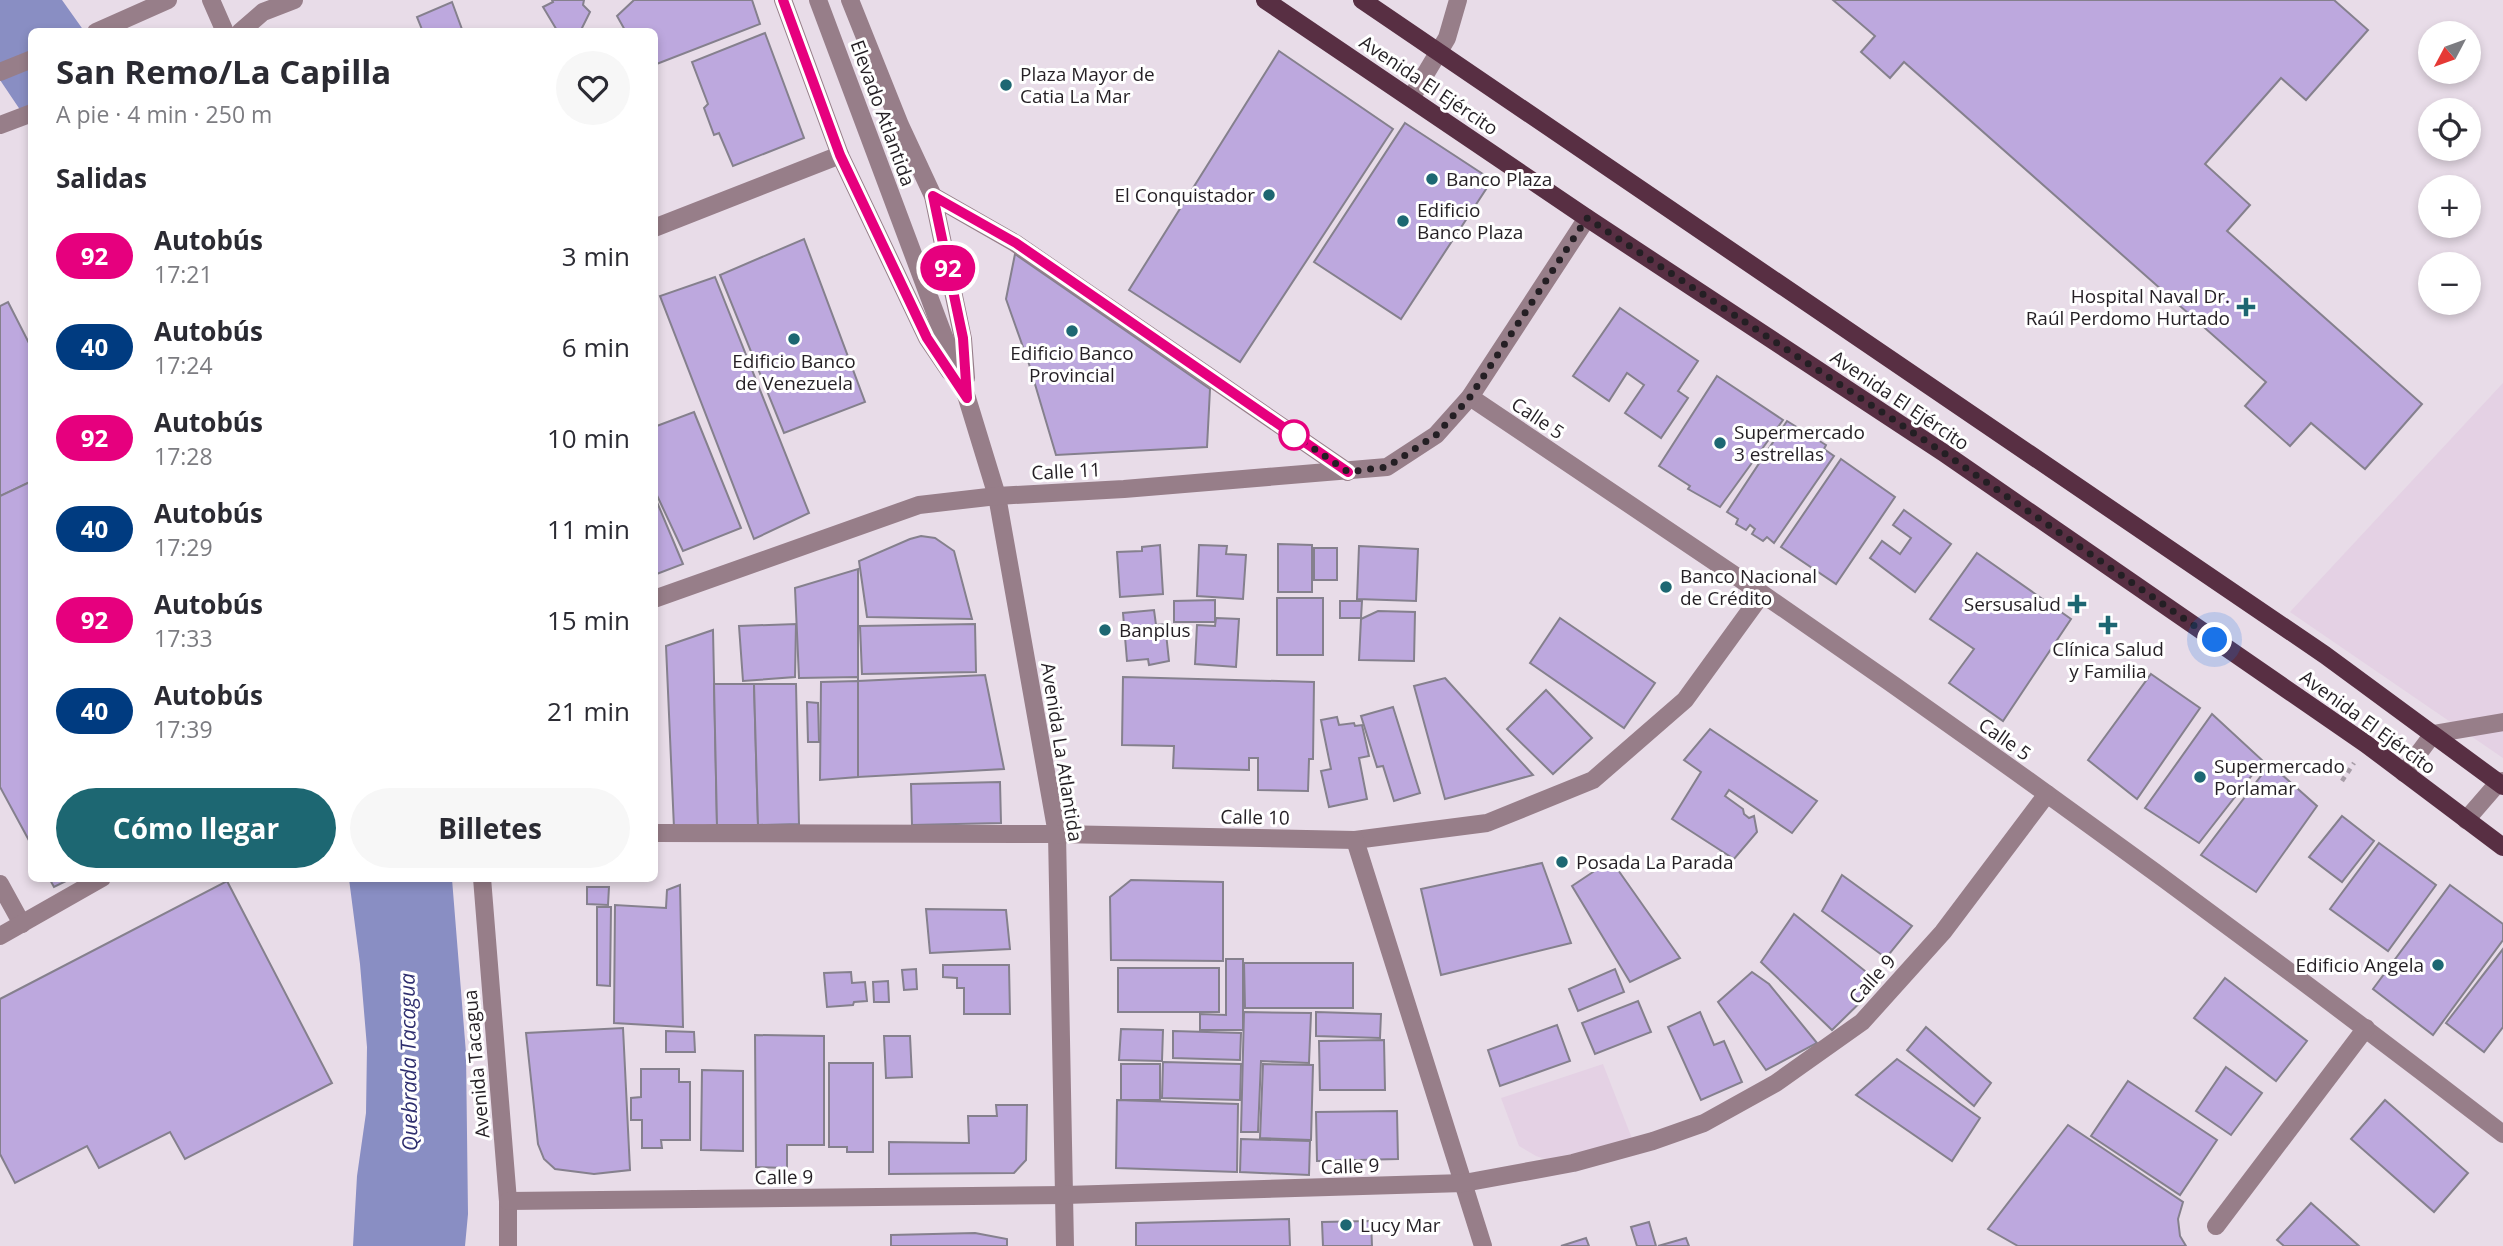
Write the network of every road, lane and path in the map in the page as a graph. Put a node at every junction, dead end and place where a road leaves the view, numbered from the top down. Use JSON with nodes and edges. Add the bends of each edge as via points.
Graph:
{"nodes":[{"id":1,"x":168,"y":0,"type":"edge"},
{"id":2,"x":211,"y":0,"type":"edge"},
{"id":3,"x":294,"y":0,"type":"edge"},
{"id":4,"x":783,"y":0,"type":"edge"},
{"id":5,"x":818,"y":0,"type":"edge"},
{"id":6,"x":850,"y":0,"type":"edge"},
{"id":7,"x":1265,"y":0,"type":"edge"},
{"id":8,"x":1362,"y":0,"type":"edge"},
{"id":9,"x":1458,"y":0,"type":"edge"},
{"id":10,"x":105,"y":28,"type":"edge"},
{"id":11,"x":223,"y":28,"type":"edge"},
{"id":12,"x":245,"y":28,"type":"edge"},
{"id":13,"x":1438,"y":53,"type":"junction"},
{"id":14,"x":28,"y":61,"type":"edge"},
{"id":15,"x":0,"y":72,"type":"edge"},
{"id":16,"x":1411,"y":98,"type":"junction"},
{"id":17,"x":28,"y":114,"type":"edge"},
{"id":18,"x":0,"y":124,"type":"edge"},
{"id":19,"x":840,"y":155,"type":"junction"},
{"id":20,"x":933,"y":196,"type":"junction"},
{"id":21,"x":1587,"y":218,"type":"junction"},
{"id":22,"x":658,"y":226,"type":"edge"},
{"id":23,"x":1470,"y":397,"type":"junction"},
{"id":24,"x":967,"y":398,"type":"junction"},
{"id":25,"x":1348,"y":472,"type":"junction"},
{"id":26,"x":998,"y":496,"type":"junction"},
{"id":27,"x":1762,"y":594,"type":"junction"},
{"id":28,"x":658,"y":598,"type":"edge"},
{"id":29,"x":2503,"y":722,"type":"edge"},
{"id":30,"x":2433,"y":734,"type":"junction"},
{"id":31,"x":2404,"y":773,"type":"junction"},
{"id":32,"x":2502,"y":783,"type":"edge"},
{"id":33,"x":2047,"y":794,"type":"junction"},
{"id":34,"x":2466,"y":820,"type":"junction"},
{"id":35,"x":658,"y":833,"type":"edge"},
{"id":36,"x":1057,"y":834,"type":"junction"},
{"id":37,"x":1355,"y":840,"type":"junction"},
{"id":38,"x":2503,"y":846,"type":"edge"},
{"id":39,"x":95,"y":882,"type":"edge"},
{"id":40,"x":482,"y":882,"type":"edge"},
{"id":41,"x":0,"y":884,"type":"edge"},
{"id":42,"x":22,"y":923,"type":"junction"},
{"id":43,"x":0,"y":936,"type":"edge"},
{"id":44,"x":2366,"y":1028,"type":"junction"},
{"id":45,"x":2503,"y":1134,"type":"edge"},
{"id":46,"x":1464,"y":1183,"type":"junction"},
{"id":47,"x":1065,"y":1195,"type":"junction"},
{"id":48,"x":508,"y":1201,"type":"junction"},
{"id":49,"x":2216,"y":1226,"type":"dead end"},
{"id":50,"x":509,"y":1246,"type":"edge"},
{"id":51,"x":1065,"y":1246,"type":"edge"},
{"id":52,"x":1483,"y":1246,"type":"edge"}],
"edges":[{"from":1,"to":10,"type":"street"},
{"from":2,"to":11,"type":"street"},
{"from":3,"to":12,"type":"street","via":[[264,12]]},
{"from":4,"to":19,"type":"street"},
{"from":5,"to":24,"type":"street","name":"Elevado Atlantida"},
{"from":6,"to":20,"type":"street"},
{"from":7,"to":16,"type":"main road","name":"Avenida El Ejército"},
{"from":8,"to":13,"type":"main road","name":"Avenida El Ejército"},
{"from":9,"to":13,"type":"street"},
{"from":13,"to":16,"type":"street"},
{"from":13,"to":30,"type":"main road","name":"Avenida El Ejército","via":[[2325,655]]},
{"from":14,"to":15,"type":"street"},
{"from":16,"to":21,"type":"main road","name":"Avenida El Ejército"},
{"from":17,"to":18,"type":"street"},
{"from":19,"to":22,"type":"street"},
{"from":19,"to":24,"type":"street","via":[[927,338]]},
{"from":20,"to":24,"type":"street","via":[[963,338]]},
{"from":20,"to":25,"type":"street","via":[[1016,243]]},
{"from":21,"to":23,"type":"street","name":"Calle 11"},
{"from":21,"to":31,"type":"main road","name":"Avenida El Ejército","via":[[1944,453]]},
{"from":23,"to":25,"type":"street","name":"Calle 11","via":[[1436,435],[1387,467]]},
{"from":23,"to":27,"type":"street","name":"Calle 5"},
{"from":24,"to":26,"type":"street","name":"Avenida La Atlantida"},
{"from":25,"to":26,"type":"street","name":"Calle 11"},
{"from":26,"to":28,"type":"street","name":"Calle 11","via":[[919,505]]},
{"from":26,"to":36,"type":"street","name":"Avenida La Atlantida"},
{"from":27,"to":33,"type":"street","name":"Calle 5"},
{"from":27,"to":37,"type":"street","name":"Calle 10","via":[[1685,700],[1593,779],[1487,823]]},
{"from":29,"to":30,"type":"street"},
{"from":30,"to":31,"type":"street"},
{"from":30,"to":32,"type":"main road","name":"Avenida El Ejército"},
{"from":31,"to":34,"type":"main road","name":"Avenida El Ejército"},
{"from":32,"to":34,"type":"street"},
{"from":33,"to":44,"type":"street","name":"Calle 5"},
{"from":33,"to":46,"type":"street","name":"Calle 9","via":[[1943,932],[1861,1022],[1776,1083],[1704,1122],[1653,1141],[1573,1163]]},
{"from":34,"to":38,"type":"main road","name":"Avenida El Ejército"},
{"from":35,"to":36,"type":"street","name":"Calle 10"},
{"from":36,"to":37,"type":"street","name":"Calle 10"},
{"from":36,"to":47,"type":"street","name":"Avenida La Atlantida"},
{"from":37,"to":46,"type":"street"},
{"from":39,"to":42,"type":"street"},
{"from":40,"to":48,"type":"street","name":"Avenida Tacagua"},
{"from":41,"to":42,"type":"street"},
{"from":42,"to":43,"type":"street"},
{"from":44,"to":45,"type":"street","name":"Calle 5"},
{"from":44,"to":49,"type":"street"},
{"from":46,"to":47,"type":"street","name":"Calle 9"},
{"from":46,"to":52,"type":"street"},
{"from":47,"to":48,"type":"street","name":"Calle 9"},
{"from":47,"to":51,"type":"street","name":"Avenida La Atlantida"},
{"from":48,"to":50,"type":"street","name":"Avenida Tacagua"}]}
